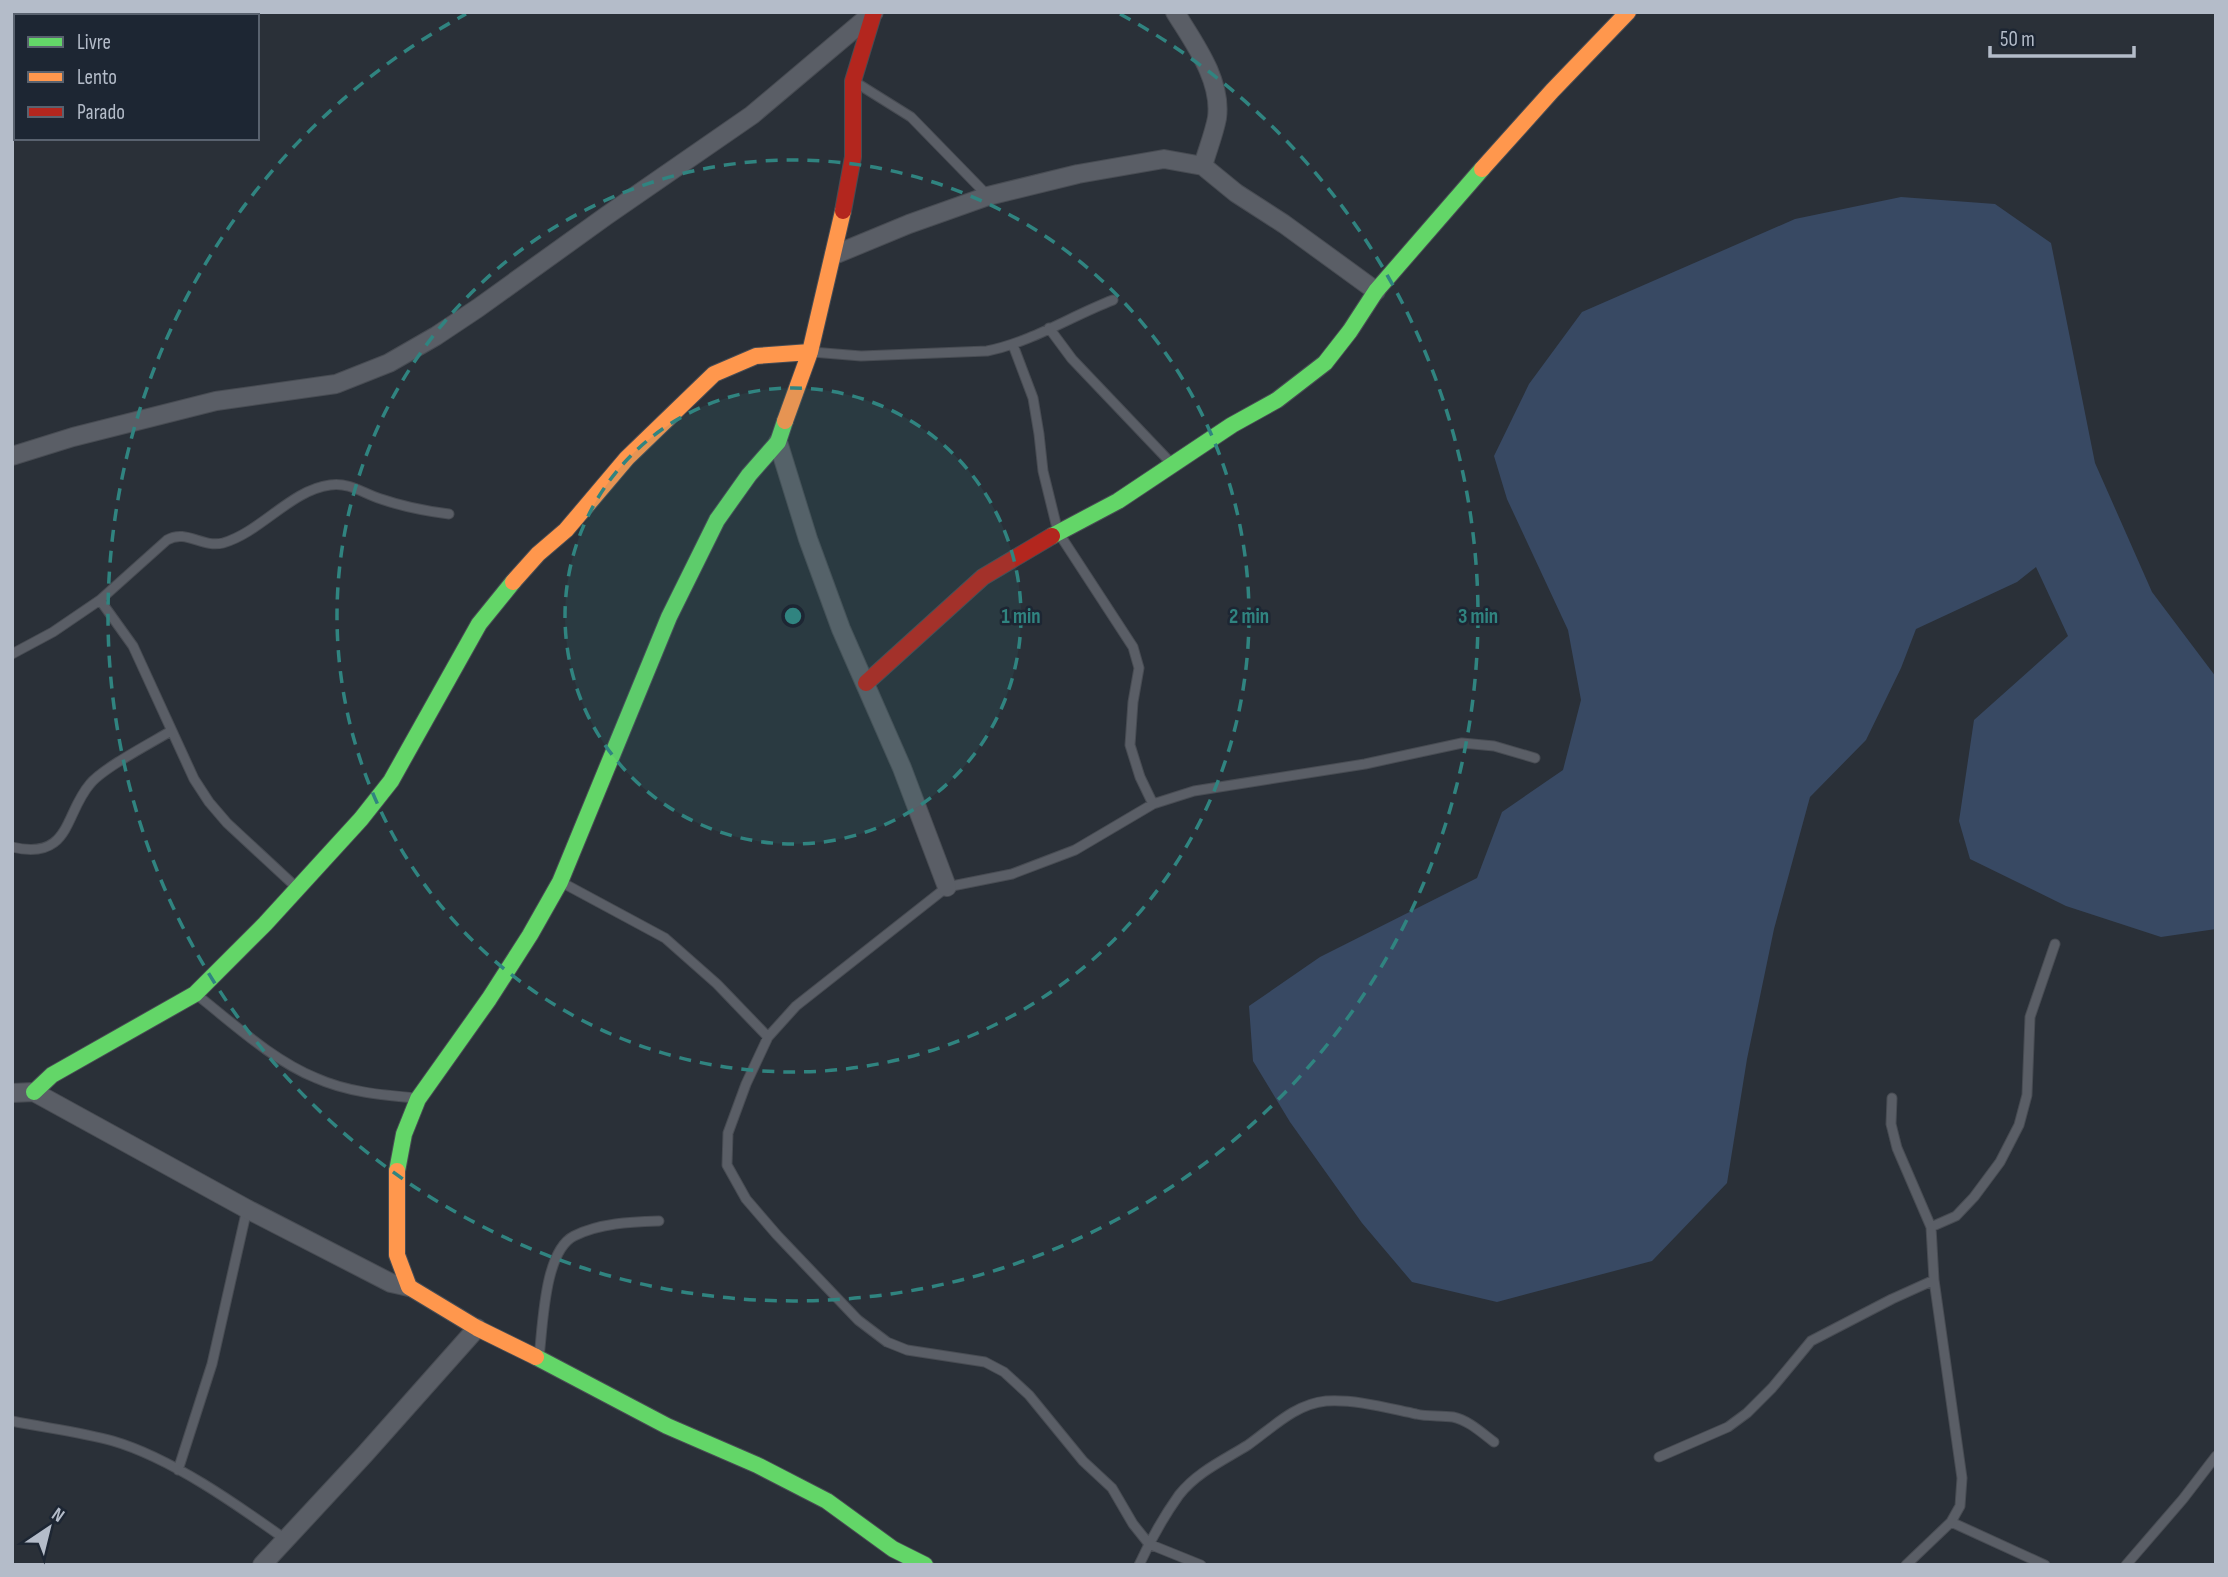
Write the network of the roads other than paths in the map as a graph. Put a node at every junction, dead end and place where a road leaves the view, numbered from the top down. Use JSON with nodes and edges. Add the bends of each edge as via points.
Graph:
{"nodes":[{"id":1,"x":874,"y":12,"type":"edge"},
{"id":2,"x":1175,"y":12,"type":"edge"},
{"id":3,"x":1628,"y":12,"type":"edge"},
{"id":4,"x":853,"y":81,"type":"junction"},
{"id":5,"x":1203,"y":166,"type":"junction"},
{"id":6,"x":988,"y":197,"type":"junction"},
{"id":7,"x":834,"y":255,"type":"junction"},
{"id":8,"x":1376,"y":291,"type":"junction"},
{"id":9,"x":1113,"y":300,"type":"dead end"},
{"id":10,"x":1049,"y":328,"type":"junction"},
{"id":11,"x":1013,"y":345,"type":"junction"},
{"id":12,"x":810,"y":352,"type":"junction"},
{"id":13,"x":778,"y":442,"type":"junction"},
{"id":14,"x":12,"y":456,"type":"edge"},
{"id":15,"x":1174,"y":466,"type":"junction"},
{"id":16,"x":449,"y":514,"type":"dead end"},
{"id":17,"x":1058,"y":532,"type":"junction"},
{"id":18,"x":100,"y":600,"type":"junction"},
{"id":19,"x":12,"y":654,"type":"edge"},
{"id":20,"x":866,"y":683,"type":"junction"},
{"id":21,"x":171,"y":731,"type":"junction"},
{"id":22,"x":1535,"y":758,"type":"dead end"},
{"id":23,"x":1153,"y":804,"type":"junction"},
{"id":24,"x":12,"y":847,"type":"edge"},
{"id":25,"x":560,"y":882,"type":"junction"},
{"id":26,"x":947,"y":887,"type":"junction"},
{"id":27,"x":297,"y":888,"type":"junction"},
{"id":28,"x":2055,"y":944,"type":"dead end"},
{"id":29,"x":195,"y":994,"type":"junction"},
{"id":30,"x":768,"y":1037,"type":"junction"},
{"id":31,"x":34,"y":1092,"type":"junction"},
{"id":32,"x":12,"y":1094,"type":"edge"},
{"id":33,"x":1892,"y":1098,"type":"dead end"},
{"id":34,"x":418,"y":1099,"type":"junction"},
{"id":35,"x":247,"y":1209,"type":"junction"},
{"id":36,"x":659,"y":1221,"type":"dead end"},
{"id":37,"x":1931,"y":1227,"type":"junction"},
{"id":38,"x":1934,"y":1280,"type":"junction"},
{"id":39,"x":409,"y":1287,"type":"junction"},
{"id":40,"x":477,"y":1328,"type":"junction"},
{"id":41,"x":539,"y":1359,"type":"junction"},
{"id":42,"x":12,"y":1421,"type":"edge"},
{"id":43,"x":1494,"y":1442,"type":"dead end"},
{"id":44,"x":2216,"y":1456,"type":"edge"},
{"id":45,"x":1659,"y":1457,"type":"dead end"},
{"id":46,"x":178,"y":1470,"type":"junction"},
{"id":47,"x":1951,"y":1522,"type":"junction"},
{"id":48,"x":285,"y":1539,"type":"junction"},
{"id":49,"x":1149,"y":1544,"type":"junction"},
{"id":50,"x":262,"y":1565,"type":"edge"},
{"id":51,"x":925,"y":1565,"type":"edge"},
{"id":52,"x":1139,"y":1565,"type":"edge"},
{"id":53,"x":1201,"y":1565,"type":"edge"},
{"id":54,"x":1906,"y":1565,"type":"edge"},
{"id":55,"x":2045,"y":1565,"type":"edge"},
{"id":56,"x":2126,"y":1565,"type":"edge"}],
"edges":[{"from":1,"to":4,"type":"street"},
{"from":1,"to":14,"type":"street","via":[[752,115],[478,308],[389,363],[337,384],[216,401]]},
{"from":2,"to":5,"type":"street","via":[[1201,55],[1218,109]]},
{"from":3,"to":8,"type":"street","via":[[1454,199]]},
{"from":4,"to":6,"type":"lane","via":[[911,117]]},
{"from":4,"to":7,"type":"street","via":[[853,158]]},
{"from":5,"to":6,"type":"street","via":[[1164,159]]},
{"from":5,"to":8,"type":"street"},
{"from":6,"to":7,"type":"street"},
{"from":7,"to":12,"type":"street"},
{"from":8,"to":15,"type":"street","via":[[1325,363],[1277,400]]},
{"from":9,"to":10,"type":"lane"},
{"from":10,"to":11,"type":"lane"},
{"from":10,"to":15,"type":"lane","via":[[1072,359]]},
{"from":11,"to":12,"type":"lane","via":[[926,355]]},
{"from":11,"to":17,"type":"lane","via":[[1033,398],[1042,471]]},
{"from":12,"to":13,"type":"street"},
{"from":12,"to":27,"type":"street","via":[[756,356],[714,374],[627,458],[566,530],[495,602],[391,781]]},
{"from":13,"to":20,"type":"street","via":[[817,565]]},
{"from":13,"to":25,"type":"street","via":[[749,475],[711,532],[669,617]]},
{"from":15,"to":17,"type":"street","via":[[1118,502]]},
{"from":16,"to":18,"type":"lane","via":[[417,510],[347,485],[329,485],[295,499],[241,536],[220,544],[186,536],[166,540]]},
{"from":17,"to":20,"type":"street","via":[[983,577]]},
{"from":17,"to":23,"type":"lane","via":[[1133,647],[1139,668],[1130,745]]},
{"from":18,"to":19,"type":"lane"},
{"from":18,"to":21,"type":"lane","via":[[133,646]]},
{"from":20,"to":26,"type":"street"},
{"from":21,"to":24,"type":"lane","via":[[90,783],[57,841],[40,848]]},
{"from":21,"to":27,"type":"lane","via":[[209,802]]},
{"from":22,"to":23,"type":"lane","via":[[1494,746],[1462,743],[1365,764],[1194,791]]},
{"from":23,"to":26,"type":"lane","via":[[1075,850],[1012,874]]},
{"from":25,"to":30,"type":"lane","via":[[665,938]]},
{"from":25,"to":34,"type":"street","via":[[489,999]]},
{"from":26,"to":30,"type":"lane","via":[[796,1006]]},
{"from":27,"to":29,"type":"street"},
{"from":28,"to":37,"type":"lane","via":[[2030,1017],[2027,1095],[2018,1125],[1974,1197],[1956,1216]]},
{"from":29,"to":31,"type":"street","via":[[52,1075]]},
{"from":29,"to":34,"type":"lane","via":[[276,1055],[317,1079],[371,1094]]},
{"from":30,"to":49,"type":"lane","via":[[728,1133],[727,1165],[747,1199],[858,1320],[887,1342],[906,1350],[985,1362],[1004,1372],[1112,1488]]},
{"from":31,"to":32,"type":"street"},
{"from":31,"to":35,"type":"street"},
{"from":33,"to":37,"type":"lane","via":[[1891,1124],[1897,1148]]},
{"from":34,"to":39,"type":"street","via":[[397,1167],[397,1255]]},
{"from":35,"to":39,"type":"street","via":[[391,1283]]},
{"from":35,"to":46,"type":"lane","via":[[212,1364]]},
{"from":36,"to":41,"type":"lane","via":[[614,1224],[573,1236],[561,1248],[552,1264]]},
{"from":37,"to":38,"type":"lane"},
{"from":38,"to":45,"type":"lane","via":[[1811,1341],[1747,1413],[1728,1427]]},
{"from":38,"to":47,"type":"lane","via":[[1962,1478],[1960,1506]]},
{"from":39,"to":40,"type":"street"},
{"from":40,"to":41,"type":"street"},
{"from":40,"to":48,"type":"street"},
{"from":41,"to":51,"type":"street","via":[[827,1501],[892,1553]]},
{"from":42,"to":46,"type":"lane","via":[[115,1442]]},
{"from":43,"to":49,"type":"lane","via":[[1454,1418],[1363,1404],[1327,1401],[1308,1405],[1193,1480]]},
{"from":44,"to":56,"type":"lane"},
{"from":46,"to":48,"type":"lane"},
{"from":47,"to":54,"type":"lane"},
{"from":47,"to":55,"type":"lane"},
{"from":48,"to":50,"type":"street"},
{"from":49,"to":52,"type":"lane"},
{"from":49,"to":53,"type":"lane"}]}
